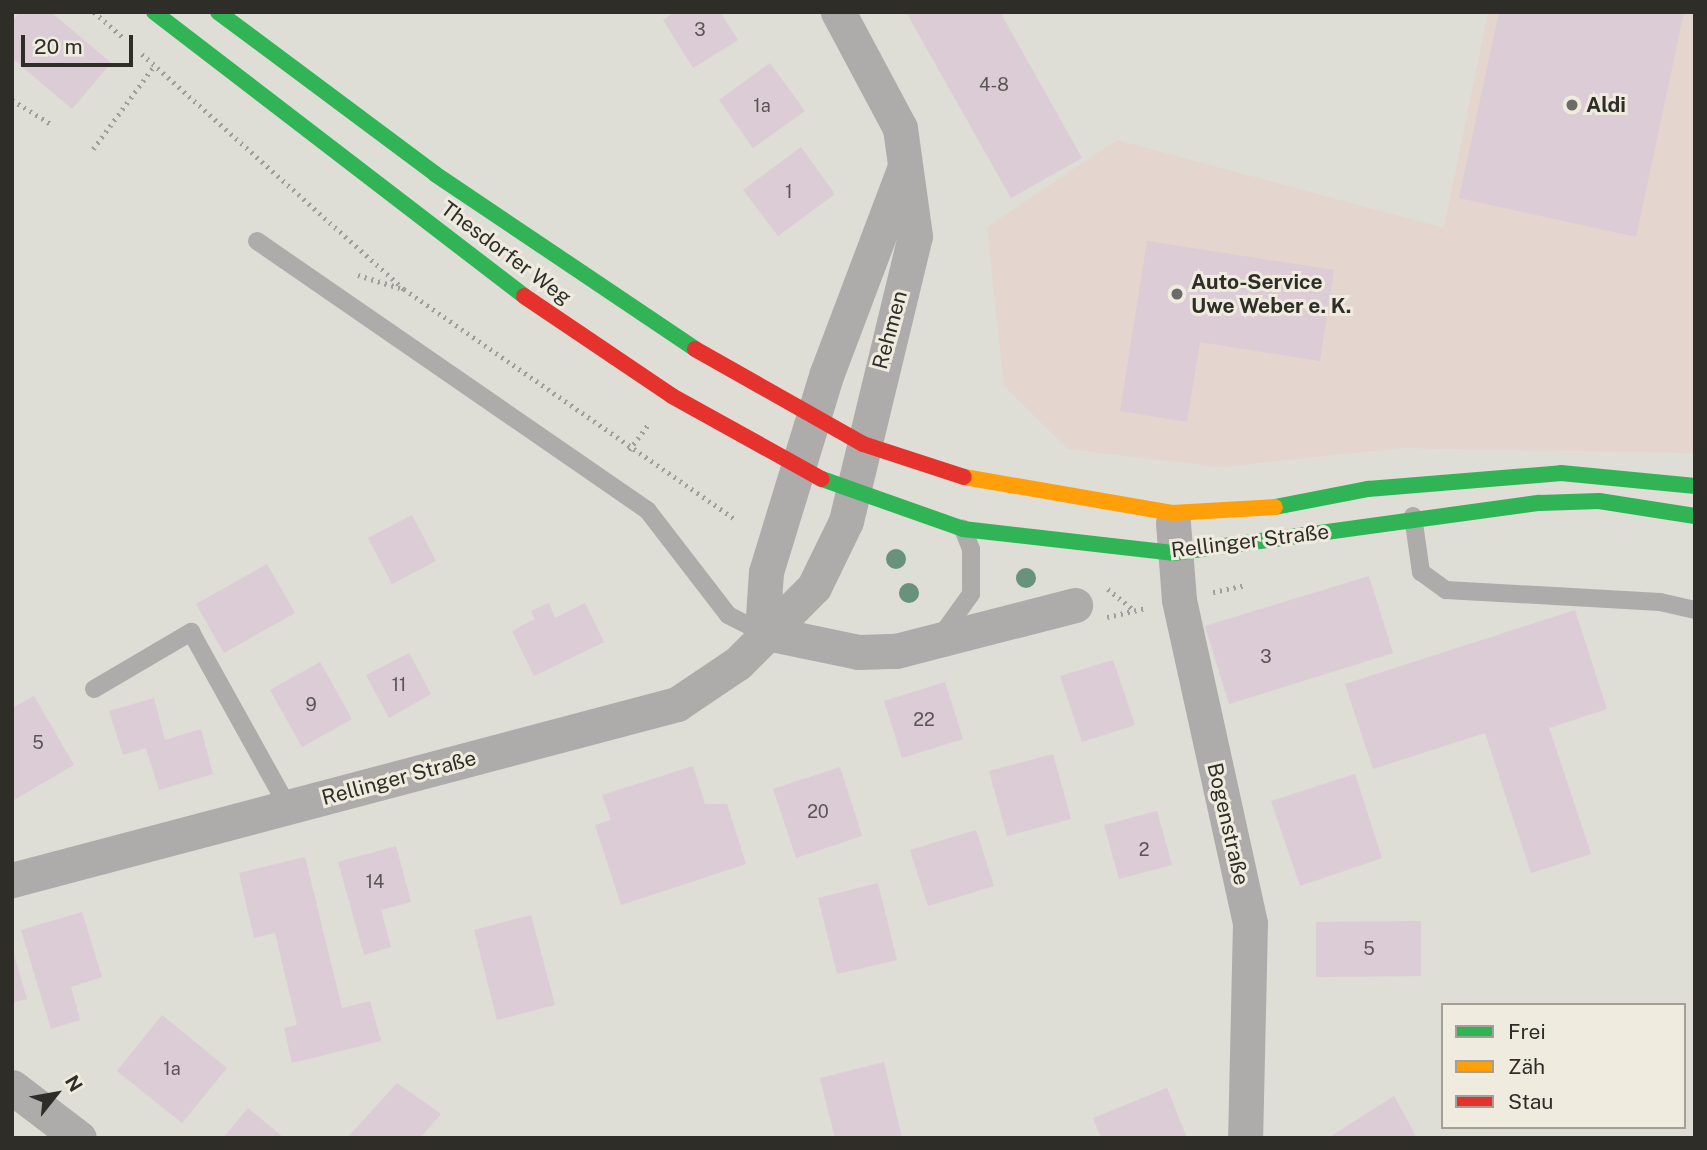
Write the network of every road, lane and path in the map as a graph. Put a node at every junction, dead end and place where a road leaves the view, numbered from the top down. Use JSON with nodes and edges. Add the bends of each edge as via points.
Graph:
{"nodes":[{"id":1,"x":94,"y":12,"type":"edge"},
{"id":2,"x":154,"y":12,"type":"edge"},
{"id":3,"x":218,"y":12,"type":"edge"},
{"id":4,"x":838,"y":12,"type":"edge"},
{"id":5,"x":154,"y":66,"type":"junction"},
{"id":6,"x":12,"y":100,"type":"edge"},
{"id":7,"x":51,"y":124,"type":"dead end"},
{"id":8,"x":93,"y":149,"type":"dead end"},
{"id":9,"x":905,"y":167,"type":"junction"},
{"id":10,"x":257,"y":240,"type":"dead end"},
{"id":11,"x":814,"y":417,"type":"junction"},
{"id":12,"x":649,"y":422,"type":"dead end"},
{"id":13,"x":863,"y":444,"type":"junction"},
{"id":14,"x":629,"y":450,"type":"junction"},
{"id":15,"x":801,"y":471,"type":"junction"},
{"id":16,"x":1695,"y":486,"type":"edge"},
{"id":17,"x":853,"y":493,"type":"junction"},
{"id":18,"x":1172,"y":513,"type":"junction"},
{"id":19,"x":1413,"y":516,"type":"junction"},
{"id":20,"x":1695,"y":516,"type":"edge"},
{"id":21,"x":735,"y":519,"type":"dead end"},
{"id":22,"x":963,"y":529,"type":"junction"},
{"id":23,"x":1173,"y":553,"type":"junction"},
{"id":24,"x":1075,"y":605,"type":"dead end"},
{"id":25,"x":1695,"y":610,"type":"edge"},
{"id":26,"x":762,"y":632,"type":"junction"},
{"id":27,"x":936,"y":640,"type":"junction"},
{"id":28,"x":94,"y":688,"type":"dead end"},
{"id":29,"x":288,"y":807,"type":"junction"},
{"id":30,"x":12,"y":880,"type":"edge"},
{"id":31,"x":12,"y":1087,"type":"edge"},
{"id":32,"x":79,"y":1138,"type":"edge"},
{"id":33,"x":1245,"y":1138,"type":"edge"}],
"edges":[{"from":1,"to":5,"type":"path"},
{"from":2,"to":15,"type":"street","name":"Thesdorfer Weg","via":[[493,275],[672,396]]},
{"from":3,"to":11,"type":"street","name":"Thesdorfer Weg","via":[[435,174],[737,377]]},
{"from":4,"to":9,"type":"street","name":"Rehmen","via":[[884,90],[900,128]]},
{"from":5,"to":8,"type":"path"},
{"from":5,"to":14,"type":"path","via":[[404,289]]},
{"from":6,"to":7,"type":"path"},
{"from":9,"to":11,"type":"street","name":"Rehmen"},
{"from":9,"to":13,"type":"street","name":"Rehmen","via":[[915,236]]},
{"from":10,"to":26,"type":"lane","via":[[648,511],[729,615]]},
{"from":11,"to":13,"type":"street","name":"Thesdorfer Weg"},
{"from":11,"to":15,"type":"street"},
{"from":12,"to":14,"type":"path"},
{"from":13,"to":17,"type":"street","name":"Rehmen"},
{"from":13,"to":18,"type":"street","name":"Rellinger Straße","via":[[970,481]]},
{"from":14,"to":21,"type":"path"},
{"from":15,"to":17,"type":"street","name":"Thesdorfer Weg"},
{"from":15,"to":26,"type":"street","via":[[766,572]]},
{"from":16,"to":18,"type":"street","name":"Rellinger Straße","via":[[1609,472],[1561,473],[1367,489],[1298,506]]},
{"from":17,"to":22,"type":"street","name":"Rellinger Straße"},
{"from":17,"to":26,"type":"street","name":"Rellinger Straße","via":[[814,587]]},
{"from":18,"to":23,"type":"street","name":"Bogenstraße"},
{"from":19,"to":20,"type":"street","name":"Rellinger Straße","via":[[1599,501]]},
{"from":19,"to":23,"type":"street","name":"Rellinger Straße"},
{"from":19,"to":25,"type":"lane","via":[[1421,572],[1446,590],[1660,602]]},
{"from":22,"to":23,"type":"street","name":"Rellinger Straße"},
{"from":22,"to":27,"type":"lane","via":[[971,549],[971,594],[958,620]]},
{"from":23,"to":33,"type":"street","name":"Bogenstraße","via":[[1250,923]]},
{"from":24,"to":27,"type":"street"},
{"from":26,"to":27,"type":"street","via":[[859,652]]},
{"from":26,"to":29,"type":"street","name":"Rellinger Straße","via":[[738,663],[677,704]]},
{"from":28,"to":29,"type":"lane","via":[[191,632]]},
{"from":29,"to":30,"type":"street","name":"Rellinger Straße"},
{"from":31,"to":32,"type":"street"}]}
